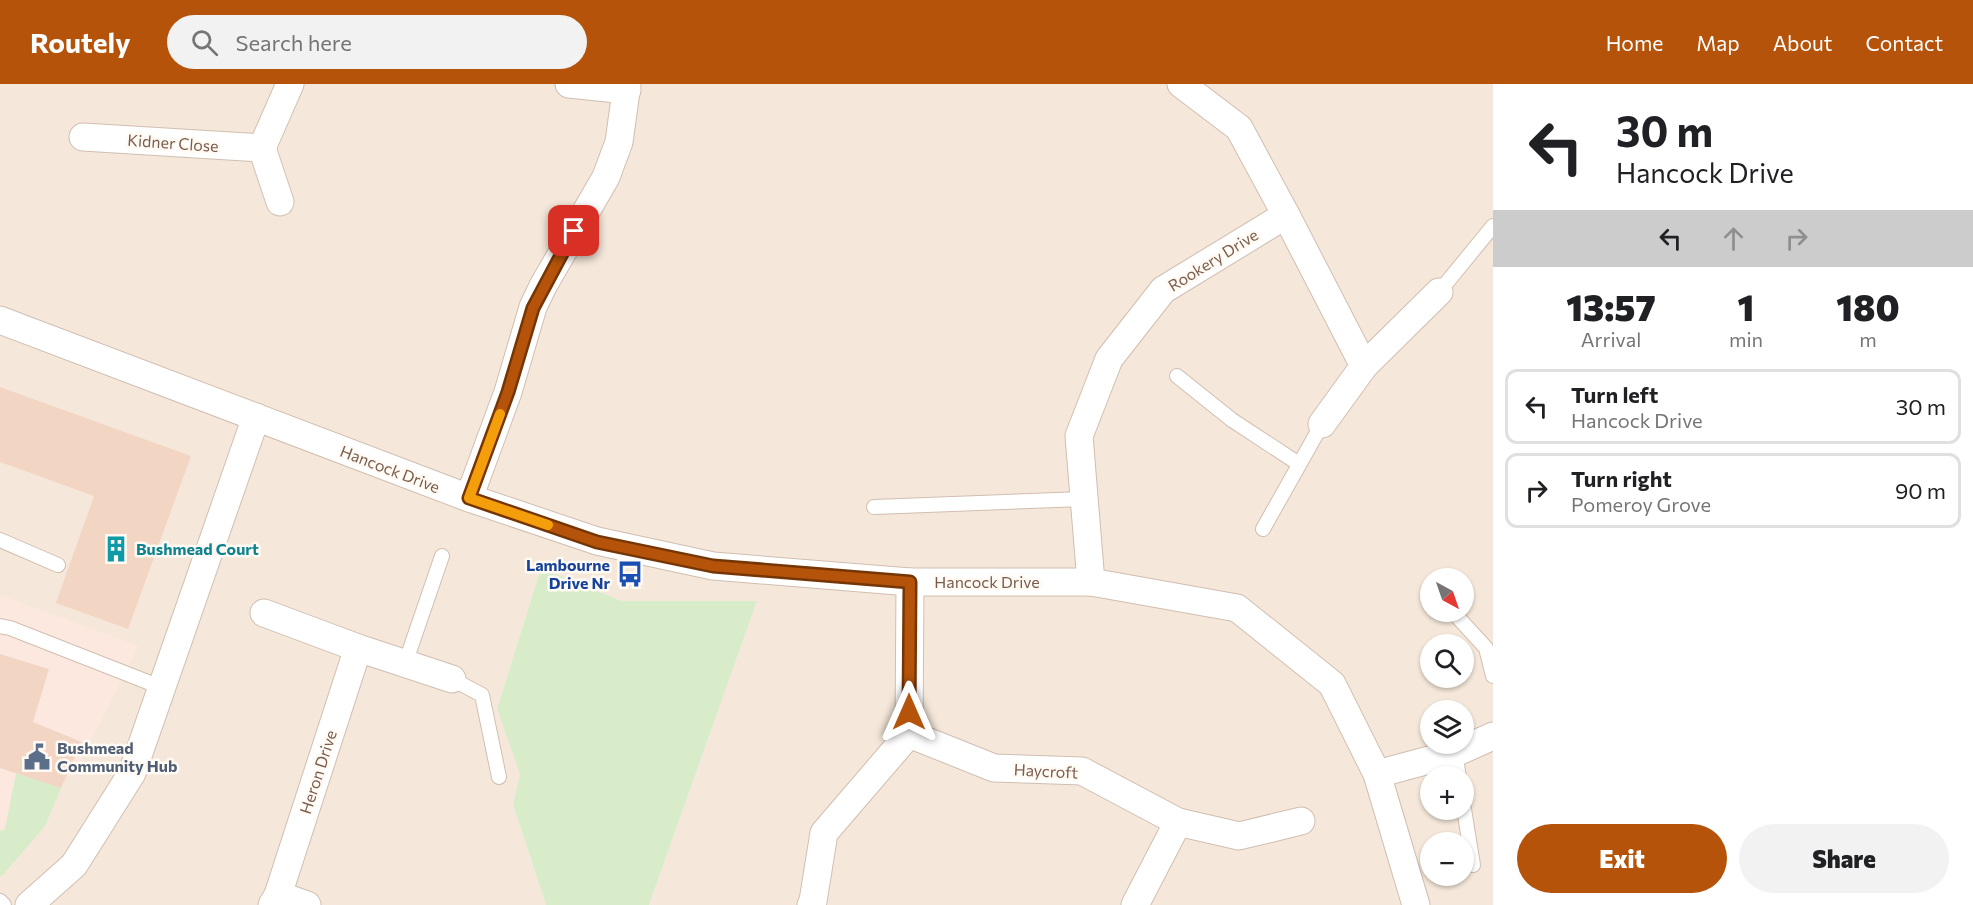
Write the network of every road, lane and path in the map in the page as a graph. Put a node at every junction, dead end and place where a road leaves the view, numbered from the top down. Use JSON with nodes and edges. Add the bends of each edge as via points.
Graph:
{"nodes":[{"id":1,"x":290,"y":84,"type":"edge"},
{"id":2,"x":569,"y":84,"type":"edge"},
{"id":3,"x":1181,"y":84,"type":"edge"},
{"id":4,"x":627,"y":87,"type":"edge"},
{"id":5,"x":83,"y":137,"type":"dead end"},
{"id":6,"x":262,"y":148,"type":"junction"},
{"id":7,"x":280,"y":202,"type":"dead end"},
{"id":8,"x":1286,"y":215,"type":"junction"},
{"id":9,"x":1493,"y":226,"type":"edge"},
{"id":10,"x":1439,"y":292,"type":"joint"},
{"id":11,"x":0,"y":320,"type":"edge"},
{"id":12,"x":1364,"y":366,"type":"junction"},
{"id":13,"x":1177,"y":376,"type":"dead end"},
{"id":14,"x":256,"y":417,"type":"junction"},
{"id":15,"x":1322,"y":424,"type":"joint"},
{"id":16,"x":1299,"y":464,"type":"junction"},
{"id":17,"x":469,"y":498,"type":"junction"},
{"id":18,"x":1084,"y":500,"type":"junction"},
{"id":19,"x":874,"y":507,"type":"dead end"},
{"id":20,"x":1263,"y":529,"type":"dead end"},
{"id":21,"x":0,"y":540,"type":"edge"},
{"id":22,"x":442,"y":556,"type":"dead end"},
{"id":23,"x":58,"y":566,"type":"dead end"},
{"id":24,"x":910,"y":582,"type":"junction"},
{"id":25,"x":1091,"y":582,"type":"junction"},
{"id":26,"x":264,"y":613,"type":"dead end"},
{"id":27,"x":1462,"y":622,"type":"edge"},
{"id":28,"x":0,"y":626,"type":"edge"},
{"id":29,"x":358,"y":648,"type":"junction"},
{"id":30,"x":405,"y":664,"type":"junction"},
{"id":31,"x":1493,"y":676,"type":"edge"},
{"id":32,"x":452,"y":679,"type":"joint"},
{"id":33,"x":163,"y":688,"type":"junction"},
{"id":34,"x":909,"y":734,"type":"junction"},
{"id":35,"x":1493,"y":736,"type":"edge"},
{"id":36,"x":1457,"y":765,"type":"edge"},
{"id":37,"x":1377,"y":774,"type":"junction"},
{"id":38,"x":500,"y":777,"type":"dead end"},
{"id":39,"x":1301,"y":821,"type":"dead end"},
{"id":40,"x":1178,"y":822,"type":"junction"},
{"id":41,"x":275,"y":900,"type":"edge"},
{"id":42,"x":0,"y":901,"type":"edge"},
{"id":43,"x":4,"y":905,"type":"edge"},
{"id":44,"x":29,"y":905,"type":"edge"},
{"id":45,"x":307,"y":905,"type":"edge"},
{"id":46,"x":811,"y":905,"type":"edge"},
{"id":47,"x":1135,"y":905,"type":"edge"},
{"id":48,"x":1416,"y":905,"type":"edge"}],
"edges":[{"from":1,"to":6,"type":"street"},
{"from":2,"to":4,"type":"street"},
{"from":3,"to":8,"type":"street","via":[[1239,128]]},
{"from":4,"to":17,"type":"street","via":[[619,142],[606,177],[533,308],[508,392]]},
{"from":5,"to":6,"type":"street","name":"Kidner Close"},
{"from":6,"to":7,"type":"street"},
{"from":8,"to":12,"type":"street"},
{"from":8,"to":18,"type":"street","name":"Rookery Drive","via":[[1163,290],[1109,359],[1079,436]]},
{"from":9,"to":10,"type":"lane"},
{"from":10,"to":12,"type":"street"},
{"from":11,"to":14,"type":"street","name":"Hancock Drive"},
{"from":12,"to":15,"type":"street"},
{"from":13,"to":16,"type":"lane","via":[[1232,420]]},
{"from":14,"to":17,"type":"street","name":"Hancock Drive"},
{"from":14,"to":33,"type":"street"},
{"from":15,"to":16,"type":"lane"},
{"from":16,"to":20,"type":"lane"},
{"from":17,"to":24,"type":"street","name":"Hancock Drive","via":[[597,542],[713,566]]},
{"from":18,"to":19,"type":"lane"},
{"from":18,"to":25,"type":"street","name":"Rookery Drive"},
{"from":21,"to":23,"type":"lane"},
{"from":22,"to":30,"type":"lane"},
{"from":24,"to":25,"type":"street","name":"Hancock Drive"},
{"from":24,"to":34,"type":"street"},
{"from":25,"to":37,"type":"street","name":"Hancock Drive","via":[[1237,608],[1332,684]]},
{"from":26,"to":29,"type":"street"},
{"from":27,"to":31,"type":"lane","via":[[1486,648]]},
{"from":28,"to":33,"type":"lane"},
{"from":29,"to":30,"type":"street"},
{"from":29,"to":41,"type":"street","name":"Heron Drive"},
{"from":30,"to":32,"type":"street"},
{"from":32,"to":38,"type":"lane","via":[[482,695]]},
{"from":33,"to":44,"type":"street","via":[[132,773],[74,865]]},
{"from":34,"to":40,"type":"street","name":"Haycroft","via":[[994,768],[1082,771]]},
{"from":34,"to":46,"type":"street","via":[[824,833]]},
{"from":35,"to":36,"type":"street"},
{"from":36,"to":37,"type":"street"},
{"from":37,"to":48,"type":"street","name":"Hancock Drive"},
{"from":39,"to":40,"type":"street","name":"Haycroft","via":[[1239,836]]},
{"from":40,"to":47,"type":"street"},
{"from":41,"to":45,"type":"street","name":"Heron Drive"},
{"from":42,"to":43,"type":"lane"}]}
